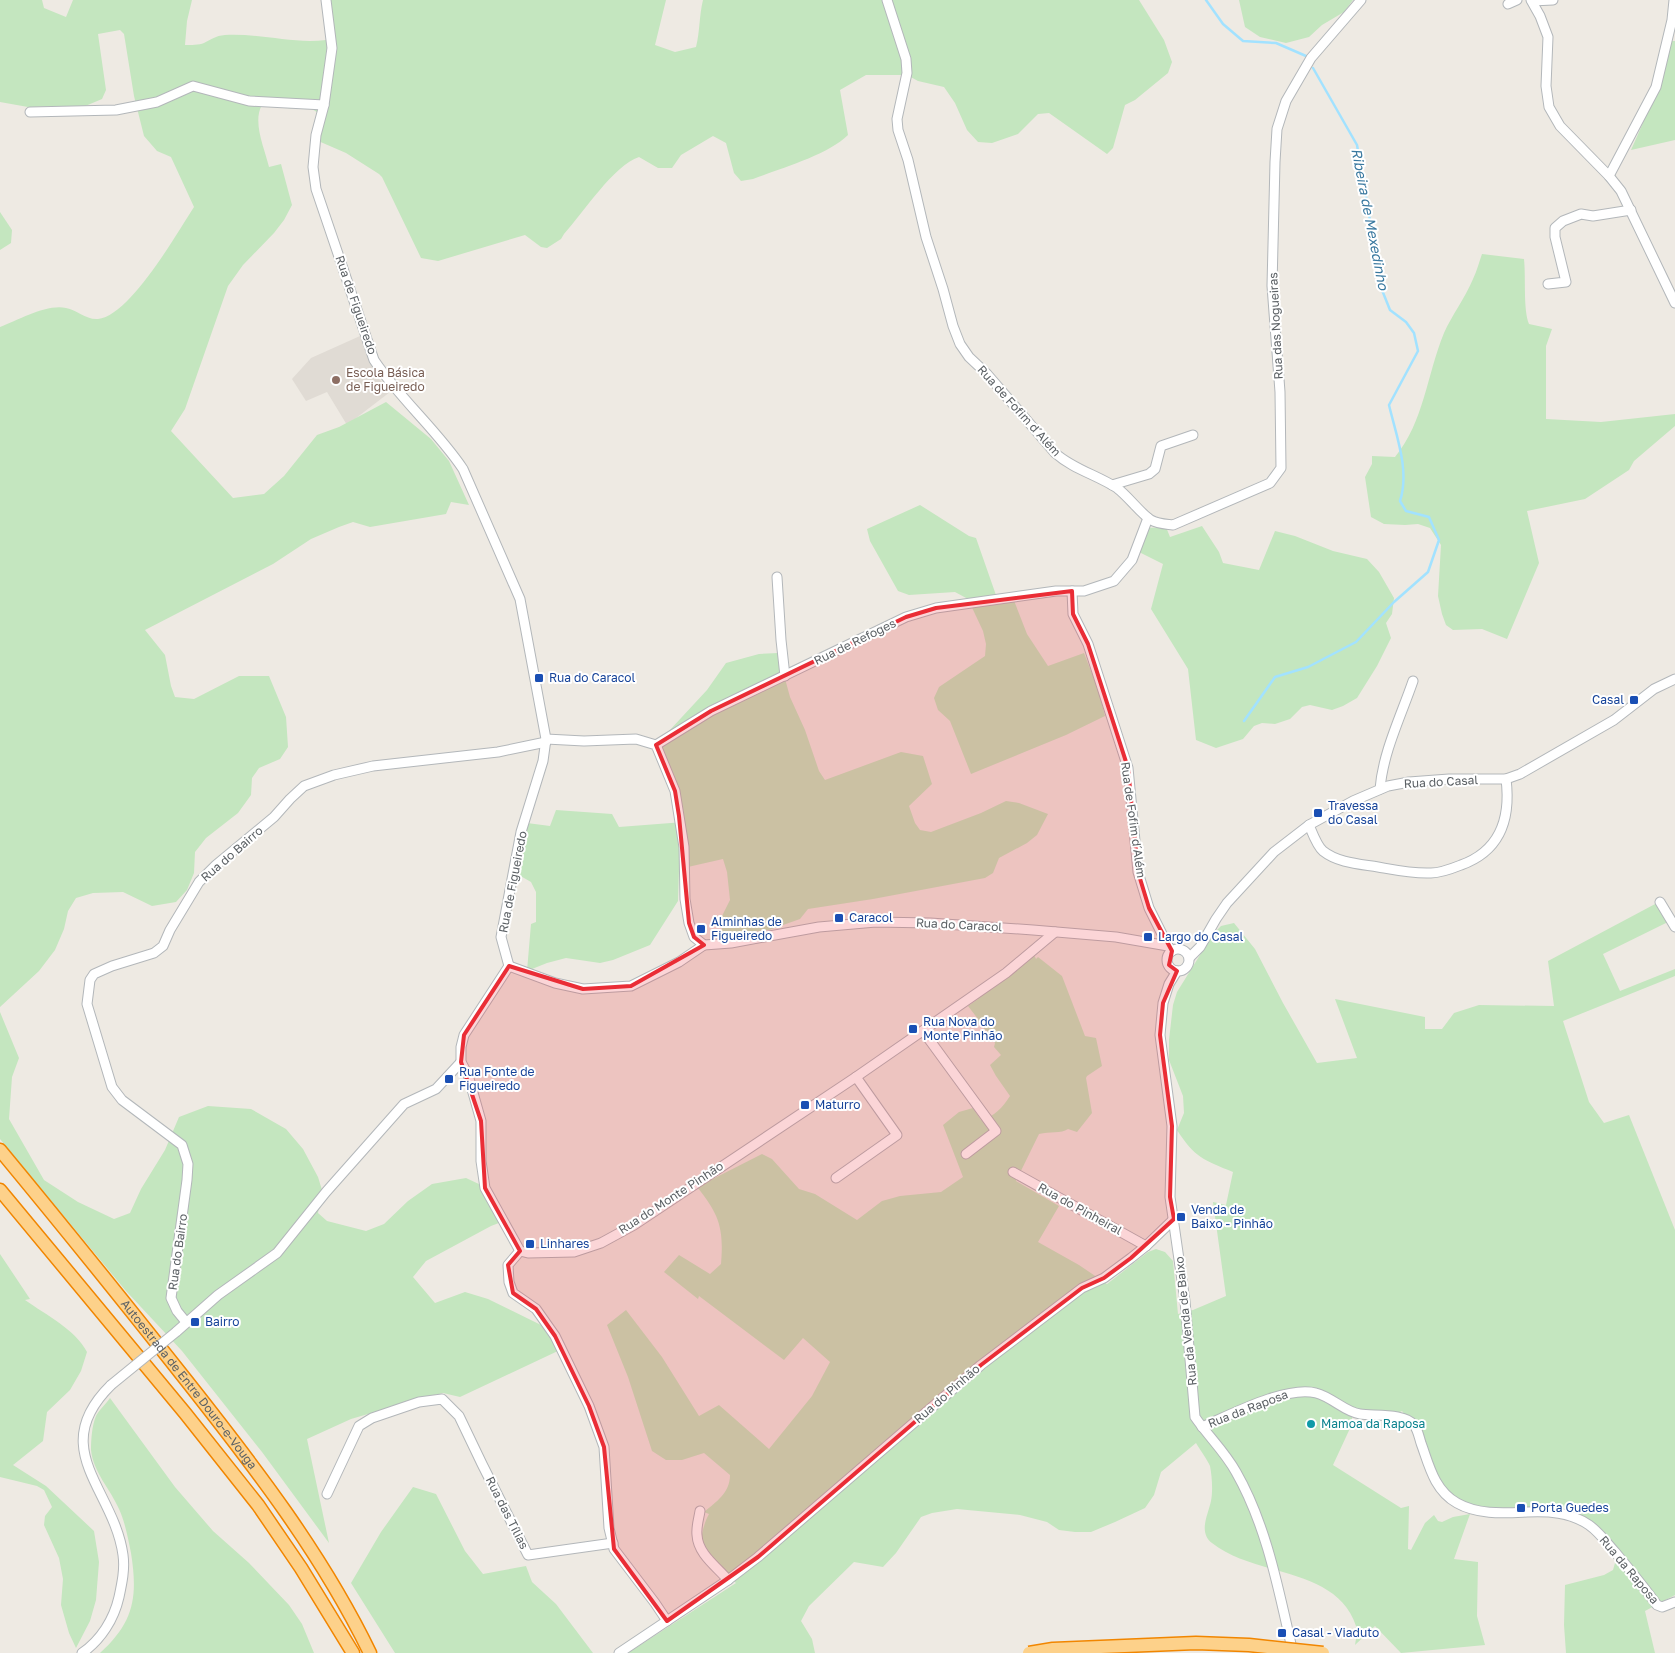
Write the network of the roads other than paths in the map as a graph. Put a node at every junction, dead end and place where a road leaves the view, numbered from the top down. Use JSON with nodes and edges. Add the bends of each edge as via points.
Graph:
{"nodes":[{"id":1,"x":326,"y":0,"type":"edge"},
{"id":2,"x":887,"y":0,"type":"edge"},
{"id":3,"x":1361,"y":0,"type":"edge"},
{"id":4,"x":1553,"y":0,"type":"edge"},
{"id":5,"x":1674,"y":0,"type":"edge"},
{"id":6,"x":1531,"y":1,"type":"edge"},
{"id":7,"x":1673,"y":20,"type":"edge"},
{"id":8,"x":324,"y":105,"type":"junction"},
{"id":9,"x":30,"y":112,"type":"dead end"},
{"id":10,"x":1609,"y":176,"type":"junction"},
{"id":11,"x":1631,"y":210,"type":"junction"},
{"id":12,"x":1548,"y":284,"type":"dead end"},
{"id":13,"x":1675,"y":304,"type":"edge"},
{"id":14,"x":1193,"y":435,"type":"dead end"},
{"id":15,"x":1112,"y":485,"type":"junction"},
{"id":16,"x":1148,"y":518,"type":"junction"},
{"id":17,"x":777,"y":578,"type":"dead end"},
{"id":18,"x":1072,"y":591,"type":"junction"},
{"id":19,"x":785,"y":676,"type":"junction"},
{"id":20,"x":1675,"y":679,"type":"edge"},
{"id":21,"x":1413,"y":681,"type":"dead end"},
{"id":22,"x":546,"y":741,"type":"junction"},
{"id":23,"x":656,"y":745,"type":"junction"},
{"id":24,"x":1506,"y":779,"type":"junction"},
{"id":25,"x":1380,"y":789,"type":"junction"},
{"id":26,"x":1308,"y":825,"type":"junction"},
{"id":27,"x":1660,"y":902,"type":"dead end"},
{"id":28,"x":1675,"y":927,"type":"edge"},
{"id":29,"x":1055,"y":932,"type":"junction"},
{"id":30,"x":704,"y":945,"type":"junction"},
{"id":31,"x":1170,"y":948,"type":"junction"},
{"id":32,"x":1189,"y":958,"type":"junction"},
{"id":33,"x":509,"y":966,"type":"junction"},
{"id":34,"x":1177,"y":970,"type":"junction"},
{"id":35,"x":923,"y":1031,"type":"junction"},
{"id":36,"x":462,"y":1062,"type":"junction"},
{"id":37,"x":856,"y":1077,"type":"junction"},
{"id":38,"x":0,"y":1150,"type":"edge"},
{"id":39,"x":966,"y":1154,"type":"dead end"},
{"id":40,"x":1013,"y":1172,"type":"dead end"},
{"id":41,"x":836,"y":1178,"type":"dead end"},
{"id":42,"x":0,"y":1190,"type":"edge"},
{"id":43,"x":1174,"y":1219,"type":"junction"},
{"id":44,"x":1146,"y":1246,"type":"junction"},
{"id":45,"x":520,"y":1251,"type":"junction"},
{"id":46,"x":186,"y":1322,"type":"junction"},
{"id":47,"x":1202,"y":1427,"type":"junction"},
{"id":48,"x":327,"y":1494,"type":"dead end"},
{"id":49,"x":700,"y":1511,"type":"dead end"},
{"id":50,"x":613,"y":1543,"type":"junction"},
{"id":51,"x":728,"y":1580,"type":"junction"},
{"id":52,"x":1675,"y":1602,"type":"edge"},
{"id":53,"x":667,"y":1621,"type":"junction"},
{"id":54,"x":360,"y":1632,"type":"junction"},
{"id":55,"x":341,"y":1634,"type":"junction"},
{"id":56,"x":82,"y":1653,"type":"edge"},
{"id":57,"x":348,"y":1653,"type":"edge"},
{"id":58,"x":353,"y":1653,"type":"edge"},
{"id":59,"x":370,"y":1653,"type":"edge"},
{"id":60,"x":374,"y":1653,"type":"edge"},
{"id":61,"x":620,"y":1653,"type":"edge"},
{"id":62,"x":1029,"y":1653,"type":"edge"},
{"id":63,"x":1293,"y":1653,"type":"edge"},
{"id":64,"x":1323,"y":1653,"type":"edge"}],
"edges":[{"from":1,"to":8,"type":"street","name":"Rua de Figueiredo","via":[[332,48]]},
{"from":2,"to":15,"type":"street","name":"Rua de Fofim d´Além","via":[[906,59],[907,73],[897,119],[898,130],[926,237],[960,344],[968,357],[1055,453],[1064,461]]},
{"from":3,"to":16,"type":"street","name":"Rua das Nogueiras","via":[[1311,58],[1286,100],[1277,129],[1272,286],[1280,392],[1280,468],[1270,483],[1173,525]]},
{"from":4,"to":6,"type":"street"},
{"from":5,"to":7,"type":"street"},
{"from":6,"to":10,"type":"street","via":[[1548,37],[1546,86],[1549,107],[1560,126]]},
{"from":7,"to":10,"type":"street","via":[[1656,87]]},
{"from":8,"to":9,"type":"street","via":[[249,101],[193,86],[157,102],[116,110]]},
{"from":8,"to":22,"type":"street","name":"Rua de Figueiredo","via":[[312,167],[316,189],[374,360],[463,469],[520,599]]},
{"from":10,"to":11,"type":"street"},
{"from":11,"to":12,"type":"street","via":[[1593,216],[1581,214],[1563,220],[1555,228],[1555,237],[1566,282]]},
{"from":11,"to":13,"type":"street"},
{"from":14,"to":15,"type":"street","via":[[1161,446],[1155,469],[1149,474]]},
{"from":15,"to":16,"type":"street","name":"Rua de Fofim d´Além"},
{"from":16,"to":18,"type":"street","via":[[1132,560],[1114,581],[1084,591]]},
{"from":17,"to":19,"type":"street"},
{"from":18,"to":19,"type":"street","name":"Rua de Refoges","via":[[936,608],[906,617]]},
{"from":18,"to":31,"type":"street","name":"Rua de Fofim d´Além","via":[[1073,614],[1088,644],[1128,768],[1138,872],[1149,908]]},
{"from":19,"to":23,"type":"street","name":"Rua de Refoges","via":[[711,711]]},
{"from":20,"to":24,"type":"street","name":"Rua do Casal","via":[[1654,690],[1614,720]]},
{"from":21,"to":25,"type":"street","via":[[1386,757]]},
{"from":22,"to":23,"type":"street","via":[[636,740]]},
{"from":22,"to":33,"type":"street","name":"Rua de Figueiredo","via":[[521,832],[502,937]]},
{"from":22,"to":46,"type":"street","name":"Rua do Bairro","via":[[498,752],[373,766],[304,786],[274,817],[199,882],[159,950],[112,966],[94,974],[90,980],[87,1004],[112,1087],[122,1100],[182,1145],[188,1164],[171,1298]]},
{"from":23,"to":30,"type":"street","via":[[675,791],[684,847],[689,923],[694,937]]},
{"from":24,"to":25,"type":"street","name":"Rua do Casal","via":[[1409,782]]},
{"from":24,"to":26,"type":"street","via":[[1507,807],[1500,834],[1480,856],[1450,869],[1432,873],[1403,871],[1340,860],[1322,850]]},
{"from":25,"to":26,"type":"street","name":"Rua do Casal"},
{"from":26,"to":32,"type":"street","name":"Rua do Casal","via":[[1274,852],[1227,903],[1200,948]]},
{"from":27,"to":28,"type":"street"},
{"from":29,"to":30,"type":"street","name":"Rua do Caracol","via":[[876,922],[819,927]]},
{"from":29,"to":31,"type":"street","name":"Rua do Caracol","via":[[1116,937]]},
{"from":29,"to":35,"type":"street","name":"Rua do Monte Pinhão","via":[[1006,973]]},
{"from":30,"to":33,"type":"street","via":[[679,962],[631,986],[583,989],[555,983]]},
{"from":31,"to":32,"type":"street","via":[[1184,950]]},
{"from":31,"to":34,"type":"street","via":[[1168,961]]},
{"from":32,"to":34,"type":"street","via":[[1186,968]]},
{"from":33,"to":36,"type":"street","via":[[464,1035]]},
{"from":34,"to":43,"type":"street","name":"Rua da Venda de Baixo","via":[[1163,1002],[1160,1035],[1172,1126],[1170,1197]]},
{"from":35,"to":37,"type":"street","name":"Rua do Monte Pinhão"},
{"from":35,"to":39,"type":"street","via":[[996,1131]]},
{"from":36,"to":45,"type":"street","via":[[481,1121],[485,1188]]},
{"from":36,"to":46,"type":"street","via":[[436,1089],[404,1104],[277,1252]]},
{"from":37,"to":41,"type":"street","via":[[897,1135]]},
{"from":37,"to":45,"type":"street","name":"Rua do Monte Pinhão","via":[[634,1225],[601,1243],[574,1252]]},
{"from":38,"to":54,"type":"highway","name":"Autoestrada de Entre Douro-e-Vouga","via":[[275,1494]]},
{"from":40,"to":44,"type":"street","name":"Rua do Pinheiral"},
{"from":42,"to":55,"type":"highway","name":"Autoestrada de Entre Douro-e-Vouga","via":[[258,1505]]},
{"from":43,"to":44,"type":"street","name":"Rua do Pinhão"},
{"from":43,"to":47,"type":"street","name":"Rua da Venda de Baixo","via":[[1195,1417]]},
{"from":44,"to":51,"type":"street","name":"Rua do Pinhão","via":[[1104,1278],[1082,1288],[981,1364]]},
{"from":45,"to":50,"type":"street","via":[[508,1265],[513,1292],[536,1309],[556,1336],[589,1406],[604,1447],[609,1528]]},
{"from":46,"to":56,"type":"street","bridge":true,"via":[[98,1397],[86,1418],[82,1441],[86,1462],[117,1531],[124,1556],[124,1574],[116,1607],[106,1628]]},
{"from":47,"to":52,"type":"street","name":"Rua da Raposa","via":[[1280,1395],[1309,1391],[1358,1414],[1407,1419],[1417,1430],[1437,1484],[1457,1503],[1479,1512],[1547,1511],[1576,1518],[1600,1534],[1657,1606]]},
{"from":47,"to":63,"type":"street","name":"Rua da Venda de Baixo","via":[[1237,1473],[1258,1522]]},
{"from":48,"to":50,"type":"street","name":"Rua das Tílias","via":[[359,1426],[420,1402],[442,1399],[459,1416],[528,1554]]},
{"from":49,"to":51,"type":"street","via":[[697,1535],[700,1548]]},
{"from":50,"to":53,"type":"street","via":[[614,1549]]},
{"from":51,"to":53,"type":"street","name":"Rua do Pinhão"},
{"from":53,"to":61,"type":"street","name":"Rua do Pinhão"},
{"from":54,"to":59,"type":"highway"},
{"from":54,"to":60,"type":"highway"},
{"from":55,"to":57,"type":"highway"},
{"from":55,"to":58,"type":"highway"},
{"from":62,"to":64,"type":"highway","bridge":true,"via":[[1053,1649],[1196,1644],[1250,1645]]}]}
